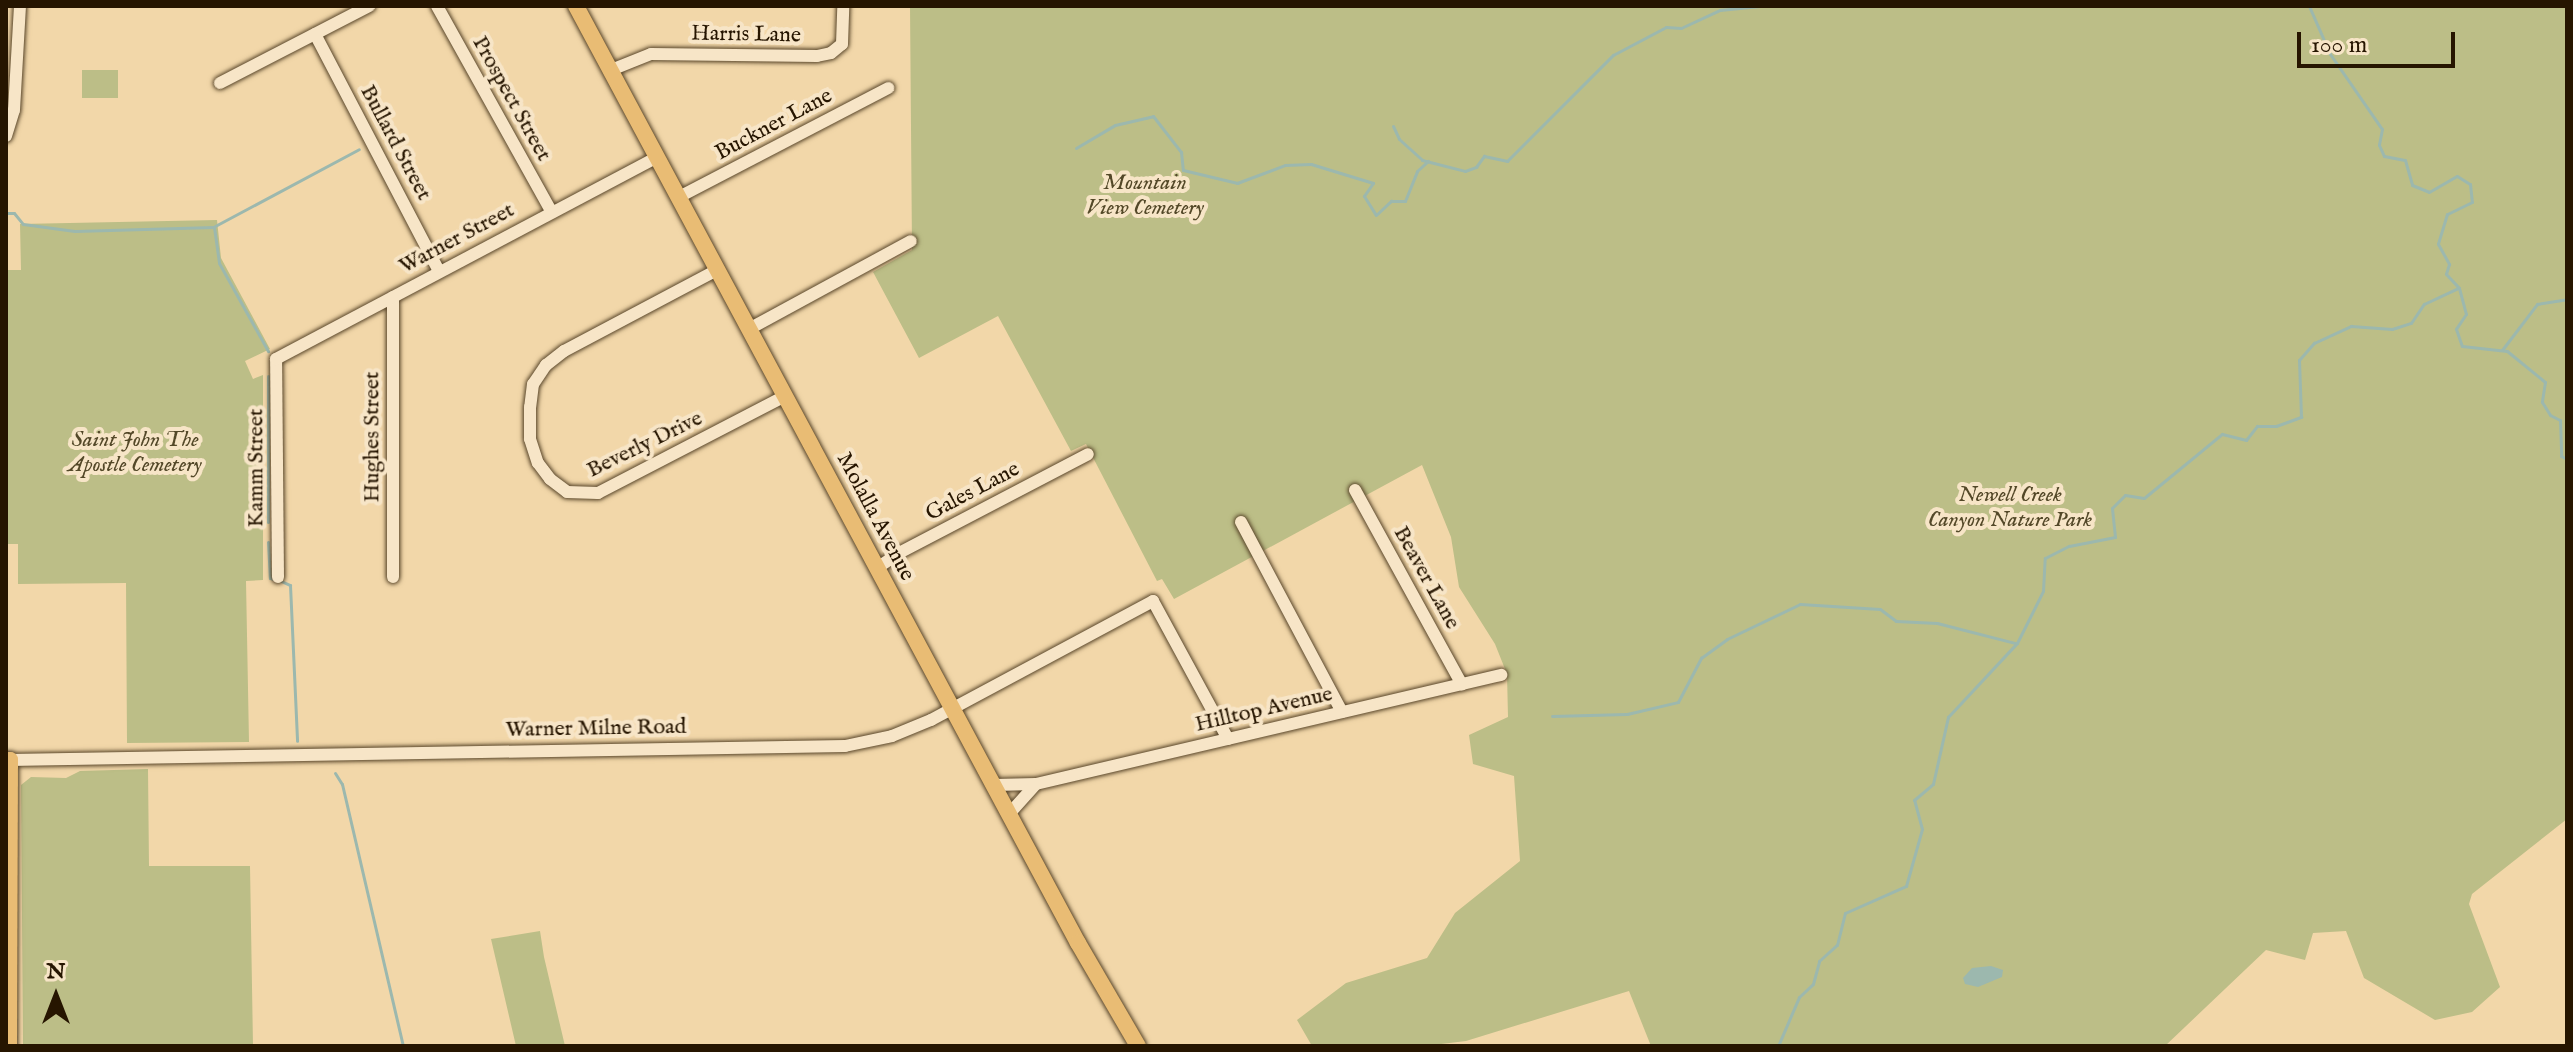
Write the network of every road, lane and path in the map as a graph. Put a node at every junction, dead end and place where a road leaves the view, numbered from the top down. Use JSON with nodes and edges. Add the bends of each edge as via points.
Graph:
{"nodes":[{"id":1,"x":20,"y":6,"type":"edge"},
{"id":2,"x":369,"y":6,"type":"edge"},
{"id":3,"x":437,"y":6,"type":"edge"},
{"id":4,"x":576,"y":6,"type":"edge"},
{"id":5,"x":843,"y":6,"type":"edge"},
{"id":6,"x":315,"y":34,"type":"junction"},
{"id":7,"x":611,"y":70,"type":"junction"},
{"id":8,"x":220,"y":83,"type":"dead end"},
{"id":9,"x":888,"y":88,"type":"dead end"},
{"id":10,"x":6,"y":136,"type":"edge"},
{"id":11,"x":657,"y":157,"type":"junction"},
{"id":12,"x":679,"y":197,"type":"junction"},
{"id":13,"x":551,"y":211,"type":"junction"},
{"id":14,"x":911,"y":241,"type":"dead end"},
{"id":15,"x":717,"y":270,"type":"junction"},
{"id":16,"x":439,"y":271,"type":"junction"},
{"id":17,"x":393,"y":297,"type":"junction"},
{"id":18,"x":749,"y":329,"type":"junction"},
{"id":19,"x":276,"y":359,"type":"joint"},
{"id":20,"x":785,"y":396,"type":"junction"},
{"id":21,"x":1088,"y":454,"type":"dead end"},
{"id":22,"x":1355,"y":490,"type":"dead end"},
{"id":23,"x":1241,"y":522,"type":"dead end"},
{"id":24,"x":877,"y":568,"type":"junction"},
{"id":25,"x":278,"y":577,"type":"dead end"},
{"id":26,"x":393,"y":577,"type":"dead end"},
{"id":27,"x":1501,"y":675,"type":"dead end"},
{"id":28,"x":1462,"y":685,"type":"junction"},
{"id":29,"x":952,"y":708,"type":"junction"},
{"id":30,"x":1342,"y":712,"type":"junction"},
{"id":31,"x":1228,"y":739,"type":"junction"},
{"id":32,"x":8,"y":760,"type":"edge"},
{"id":33,"x":1036,"y":784,"type":"junction"},
{"id":34,"x":994,"y":785,"type":"junction"},
{"id":35,"x":1009,"y":814,"type":"junction"},
{"id":36,"x":1134,"y":1040,"type":"edge"},
{"id":37,"x":9,"y":1046,"type":"edge"},
{"id":38,"x":1150,"y":1046,"type":"edge"}],
"edges":[{"from":1,"to":10,"type":"street","via":[[14,110]]},
{"from":2,"to":6,"type":"street"},
{"from":3,"to":13,"type":"street","name":"Prospect Street"},
{"from":4,"to":7,"type":"main road","name":"Molalla Avenue"},
{"from":5,"to":7,"type":"street","name":"Harris Lane","via":[[842,44],[831,53],[651,54]]},
{"from":6,"to":8,"type":"street"},
{"from":6,"to":16,"type":"street","name":"Bullard Street"},
{"from":7,"to":11,"type":"main road","name":"Molalla Avenue"},
{"from":9,"to":12,"type":"street","name":"Buckner Lane"},
{"from":11,"to":12,"type":"main road","name":"Molalla Avenue"},
{"from":11,"to":13,"type":"street","name":"Warner Street"},
{"from":12,"to":15,"type":"main road","name":"Molalla Avenue"},
{"from":13,"to":16,"type":"street","name":"Warner Street"},
{"from":14,"to":18,"type":"street"},
{"from":15,"to":18,"type":"main road","name":"Molalla Avenue"},
{"from":15,"to":20,"type":"street","name":"Beverly Drive","via":[[546,365],[533,384],[530,407],[530,439],[538,463],[567,492],[598,493]]},
{"from":16,"to":17,"type":"street","name":"Warner Street"},
{"from":17,"to":19,"type":"street","name":"Warner Street"},
{"from":17,"to":26,"type":"street","name":"Hughes Street"},
{"from":18,"to":20,"type":"main road","name":"Molalla Avenue"},
{"from":19,"to":25,"type":"street","name":"Kamm Street"},
{"from":20,"to":24,"type":"main road","name":"Molalla Avenue"},
{"from":21,"to":24,"type":"street","name":"Gales Lane"},
{"from":22,"to":28,"type":"street","name":"Beaver Lane"},
{"from":23,"to":30,"type":"street"},
{"from":24,"to":29,"type":"main road","name":"Molalla Avenue"},
{"from":27,"to":28,"type":"street","name":"Hilltop Avenue"},
{"from":28,"to":30,"type":"street","name":"Hilltop Avenue"},
{"from":29,"to":31,"type":"street","name":"Warner Milne Road","via":[[1153,601]]},
{"from":29,"to":32,"type":"street","name":"Warner Milne Road","via":[[892,736],[826,747]]},
{"from":29,"to":34,"type":"main road","name":"Molalla Avenue"},
{"from":30,"to":31,"type":"street","name":"Hilltop Avenue"},
{"from":31,"to":33,"type":"street","name":"Hilltop Avenue"},
{"from":32,"to":37,"type":"main road"},
{"from":33,"to":34,"type":"street","name":"Hilltop Avenue"},
{"from":33,"to":35,"type":"street"},
{"from":34,"to":35,"type":"main road","name":"Molalla Avenue"},
{"from":35,"to":36,"type":"main road","name":"Molalla Avenue"},
{"from":36,"to":38,"type":"street"}]}
